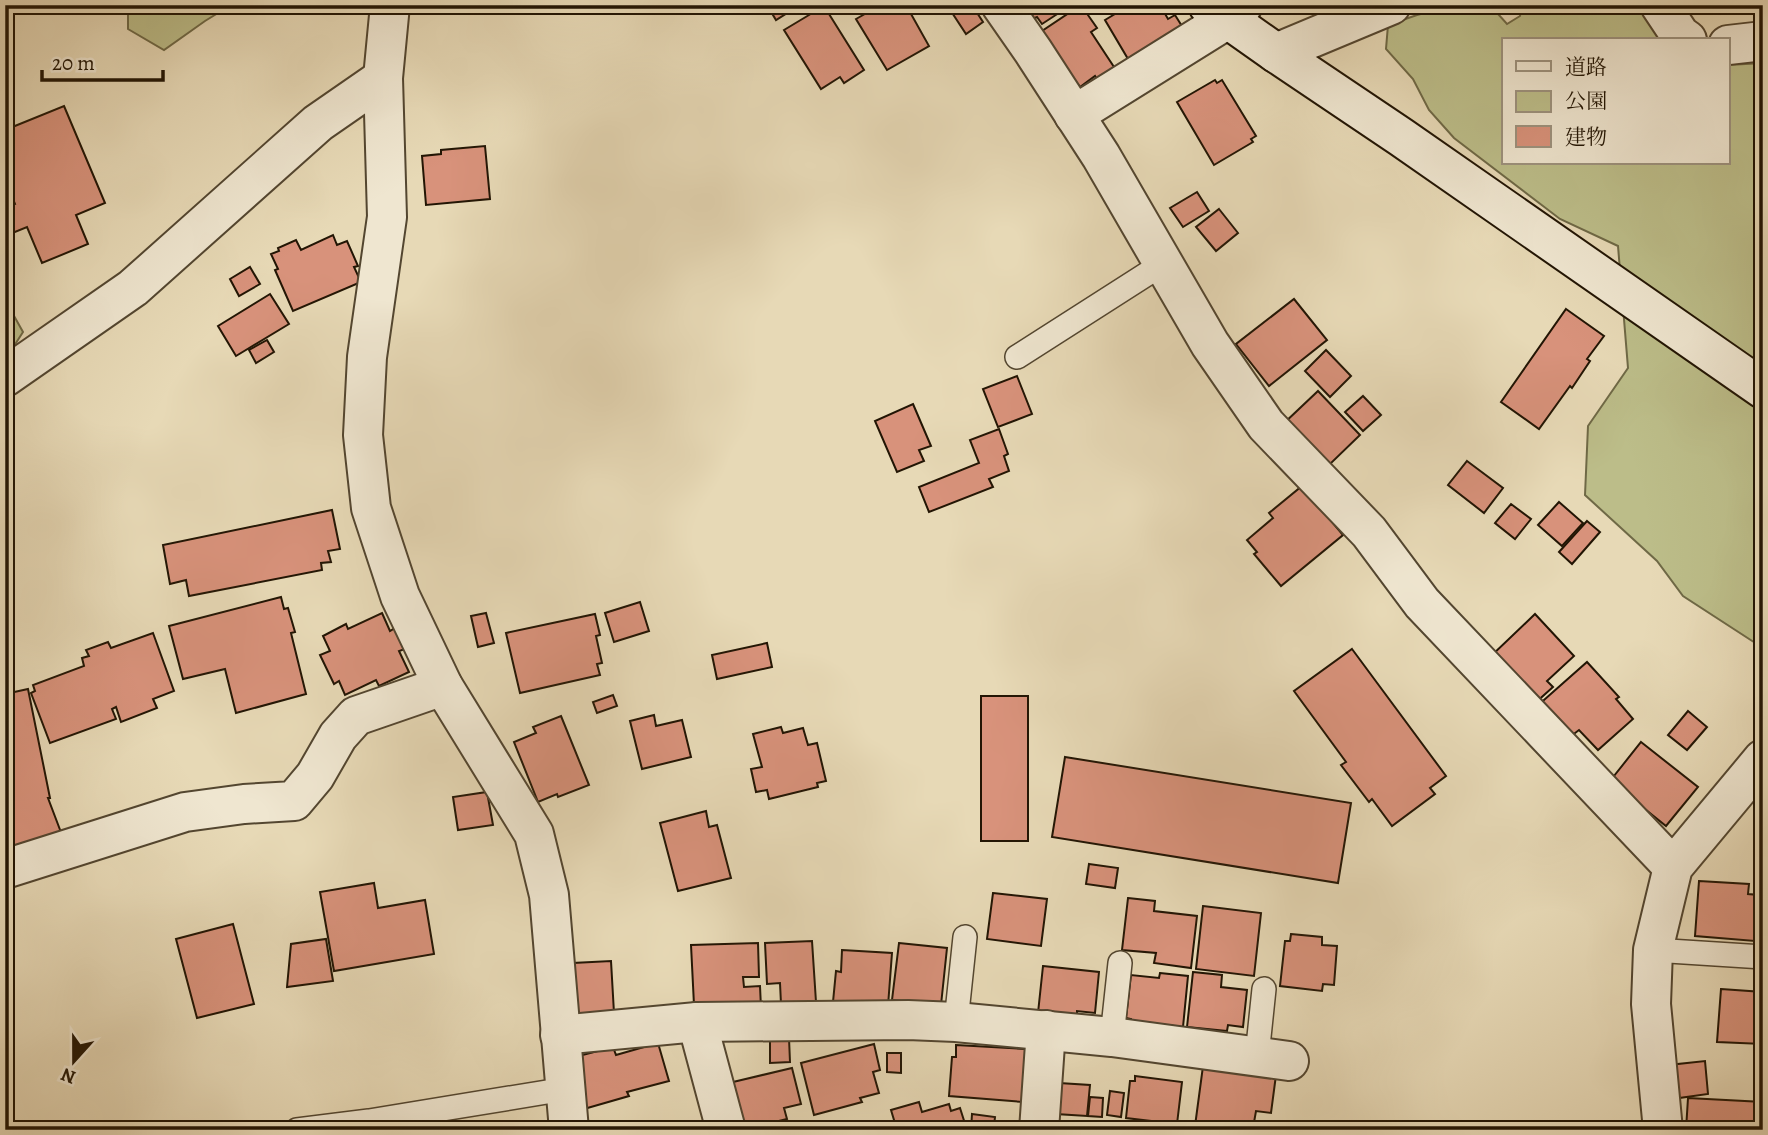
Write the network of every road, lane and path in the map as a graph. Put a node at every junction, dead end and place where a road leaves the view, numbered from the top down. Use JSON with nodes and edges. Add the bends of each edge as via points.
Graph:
{"nodes":[{"id":1,"x":390,"y":5,"type":"edge"},
{"id":2,"x":1001,"y":5,"type":"edge"},
{"id":3,"x":1391,"y":5,"type":"edge"},
{"id":4,"x":1660,"y":5,"type":"edge"},
{"id":5,"x":1226,"y":10,"type":"edge"},
{"id":6,"x":1684,"y":38,"type":"edge"},
{"id":7,"x":1763,"y":41,"type":"edge"},
{"id":8,"x":1730,"y":45,"type":"edge"},
{"id":9,"x":1276,"y":53,"type":"junction"},
{"id":10,"x":383,"y":78,"type":"junction"},
{"id":11,"x":1074,"y":115,"type":"junction"},
{"id":12,"x":1164,"y":263,"type":"junction"},
{"id":13,"x":1017,"y":357,"type":"dead end"},
{"id":14,"x":5,"y":377,"type":"edge"},
{"id":15,"x":1763,"y":389,"type":"edge"},
{"id":16,"x":443,"y":686,"type":"junction"},
{"id":17,"x":1763,"y":759,"type":"edge"},
{"id":18,"x":1673,"y":867,"type":"junction"},
{"id":19,"x":5,"y":869,"type":"edge"},
{"id":20,"x":965,"y":937,"type":"dead end"},
{"id":21,"x":1653,"y":950,"type":"junction"},
{"id":22,"x":1763,"y":957,"type":"edge"},
{"id":23,"x":1120,"y":963,"type":"dead end"},
{"id":24,"x":1264,"y":989,"type":"dead end"},
{"id":25,"x":697,"y":1022,"type":"junction"},
{"id":26,"x":956,"y":1022,"type":"junction"},
{"id":27,"x":1046,"y":1030,"type":"junction"},
{"id":28,"x":560,"y":1035,"type":"junction"},
{"id":29,"x":1112,"y":1037,"type":"junction"},
{"id":30,"x":1273,"y":1059,"type":"joint"},
{"id":31,"x":565,"y":1089,"type":"junction"},
{"id":32,"x":297,"y":1130,"type":"edge"},
{"id":33,"x":569,"y":1130,"type":"edge"},
{"id":34,"x":726,"y":1130,"type":"edge"},
{"id":35,"x":1039,"y":1130,"type":"edge"},
{"id":36,"x":1663,"y":1130,"type":"edge"}],
"edges":[{"from":1,"to":10,"type":"street"},
{"from":2,"to":11,"type":"street"},
{"from":3,"to":9,"type":"street"},
{"from":4,"to":6,"type":"street"},
{"from":5,"to":9,"type":"street"},
{"from":5,"to":11,"type":"street"},
{"from":7,"to":8,"type":"street"},
{"from":9,"to":15,"type":"street"},
{"from":10,"to":14,"type":"street","via":[[318,123],[133,288]]},
{"from":10,"to":16,"type":"street","via":[[387,217],[367,357],[363,435],[371,508],[400,596]]},
{"from":11,"to":12,"type":"street"},
{"from":12,"to":13,"type":"lane"},
{"from":12,"to":18,"type":"street","via":[[1210,344],[1266,425],[1369,532],[1422,603]]},
{"from":16,"to":19,"type":"street","via":[[356,716],[294,801],[185,812]]},
{"from":16,"to":28,"type":"street","via":[[534,834],[549,895]]},
{"from":17,"to":18,"type":"street"},
{"from":18,"to":21,"type":"street"},
{"from":20,"to":26,"type":"lane"},
{"from":21,"to":22,"type":"lane"},
{"from":21,"to":36,"type":"street","via":[[1651,1004]]},
{"from":23,"to":29,"type":"lane"},
{"from":24,"to":30,"type":"lane"},
{"from":25,"to":26,"type":"street"},
{"from":25,"to":28,"type":"street"},
{"from":25,"to":34,"type":"street"},
{"from":26,"to":27,"type":"street"},
{"from":27,"to":29,"type":"street"},
{"from":27,"to":35,"type":"street"},
{"from":28,"to":31,"type":"street"},
{"from":29,"to":30,"type":"street"},
{"from":31,"to":32,"type":"lane"},
{"from":31,"to":33,"type":"street"}]}
